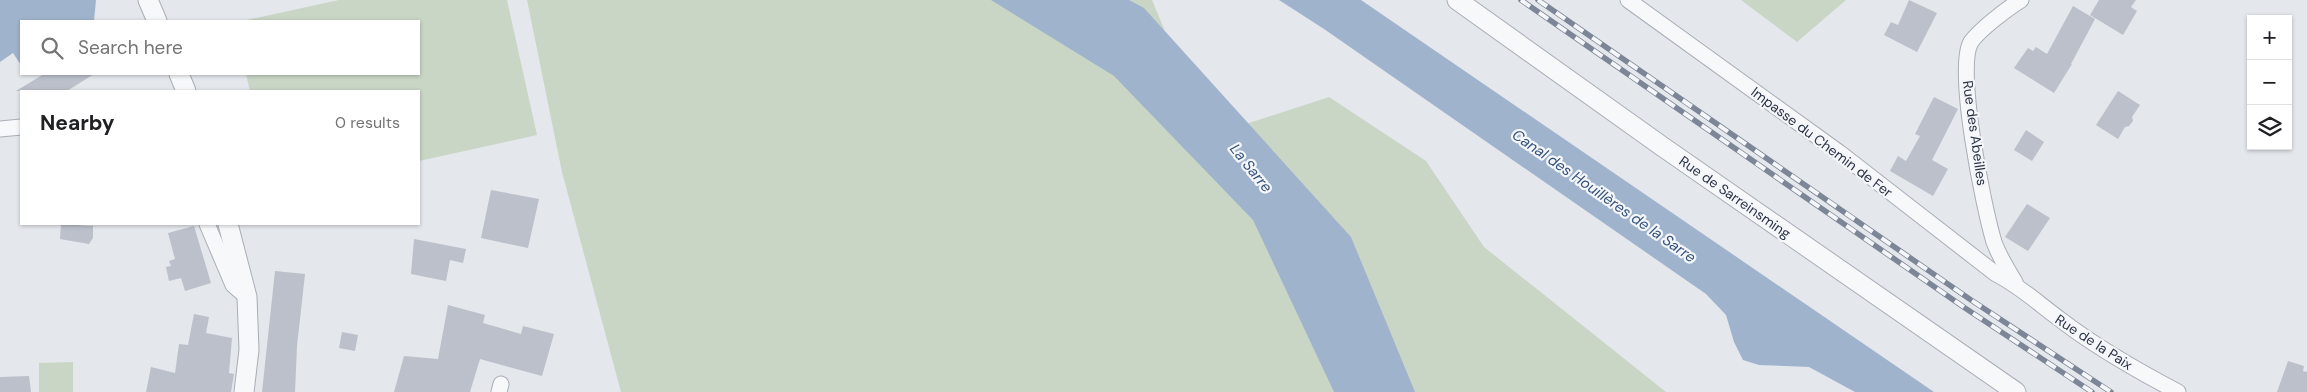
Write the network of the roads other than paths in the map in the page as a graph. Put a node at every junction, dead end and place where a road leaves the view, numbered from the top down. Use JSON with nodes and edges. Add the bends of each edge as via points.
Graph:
{"nodes":[{"id":1,"x":1457,"y":0,"type":"edge"},
{"id":2,"x":1628,"y":0,"type":"edge"},
{"id":3,"x":2020,"y":0,"type":"edge"},
{"id":4,"x":179,"y":75,"type":"edge"},
{"id":5,"x":186,"y":90,"type":"edge"},
{"id":6,"x":20,"y":127,"type":"edge"},
{"id":7,"x":0,"y":129,"type":"edge"},
{"id":8,"x":207,"y":225,"type":"edge"},
{"id":9,"x":228,"y":225,"type":"edge"},
{"id":10,"x":2016,"y":284,"type":"junction"},
{"id":11,"x":247,"y":297,"type":"junction"},
{"id":12,"x":244,"y":392,"type":"edge"},
{"id":13,"x":2016,"y":392,"type":"edge"},
{"id":14,"x":2178,"y":392,"type":"edge"}],
"edges":[{"from":1,"to":13,"type":"street","name":"Rue de Sarreinsming"},
{"from":2,"to":10,"type":"street","name":"Impasse du Chemin de Fer","via":[[1840,153],[1996,274]]},
{"from":3,"to":10,"type":"street","name":"Rue des Abeilles","via":[[1971,43],[1965,82],[1988,218],[2000,257]]},
{"from":4,"to":5,"type":"street"},
{"from":6,"to":7,"type":"street"},
{"from":8,"to":11,"type":"street","via":[[232,285]]},
{"from":9,"to":11,"type":"street"},
{"from":10,"to":14,"type":"street","name":"Rue de la Paix","via":[[2094,343]]},
{"from":11,"to":12,"type":"street","via":[[249,350]]}]}
